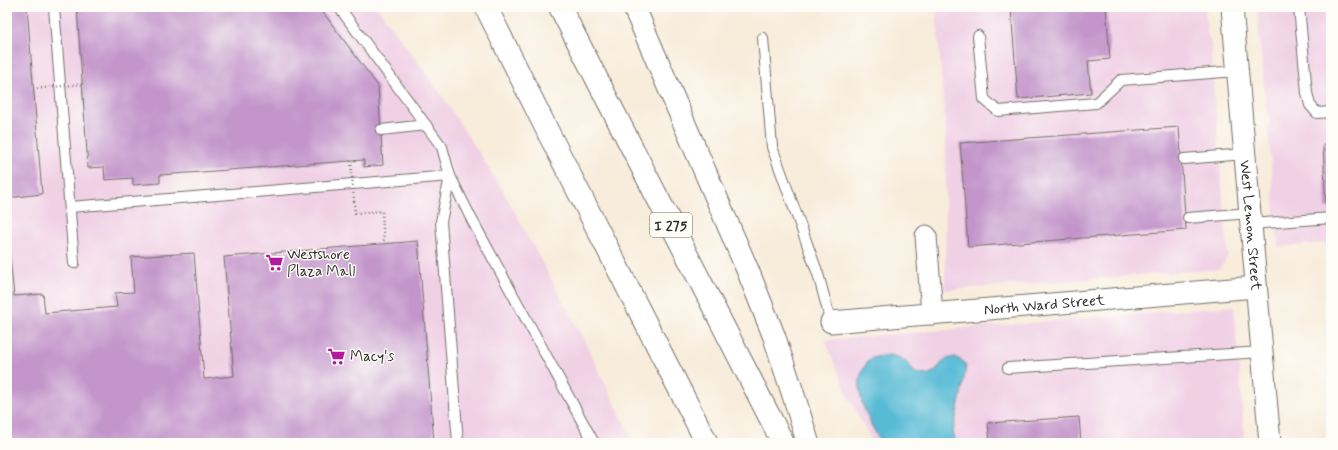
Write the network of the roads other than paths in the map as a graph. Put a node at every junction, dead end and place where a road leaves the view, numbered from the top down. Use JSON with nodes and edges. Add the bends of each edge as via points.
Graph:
{"nodes":[{"id":1,"x":54,"y":7,"type":"edge"},
{"id":2,"x":339,"y":7,"type":"edge"},
{"id":3,"x":486,"y":7,"type":"edge"},
{"id":4,"x":560,"y":7,"type":"edge"},
{"id":5,"x":634,"y":7,"type":"edge"},
{"id":6,"x":1232,"y":7,"type":"edge"},
{"id":7,"x":1299,"y":7,"type":"edge"},
{"id":8,"x":978,"y":36,"type":"dead end"},
{"id":9,"x":763,"y":38,"type":"dead end"},
{"id":10,"x":1237,"y":71,"type":"junction"},
{"id":11,"x":1331,"y":112,"type":"edge"},
{"id":12,"x":426,"y":125,"type":"junction"},
{"id":13,"x":381,"y":130,"type":"dead end"},
{"id":14,"x":1245,"y":154,"type":"junction"},
{"id":15,"x":1184,"y":160,"type":"dead end"},
{"id":16,"x":450,"y":176,"type":"junction"},
{"id":17,"x":70,"y":207,"type":"junction"},
{"id":18,"x":1188,"y":218,"type":"dead end"},
{"id":19,"x":1250,"y":218,"type":"junction"},
{"id":20,"x":1331,"y":218,"type":"edge"},
{"id":21,"x":926,"y":236,"type":"dead end"},
{"id":22,"x":74,"y":264,"type":"dead end"},
{"id":23,"x":1256,"y":287,"type":"junction"},
{"id":24,"x":932,"y":314,"type":"junction"},
{"id":25,"x":832,"y":322,"type":"joint"},
{"id":26,"x":1262,"y":352,"type":"junction"},
{"id":27,"x":1008,"y":368,"type":"dead end"},
{"id":28,"x":458,"y":443,"type":"edge"},
{"id":29,"x":594,"y":443,"type":"edge"},
{"id":30,"x":707,"y":443,"type":"edge"},
{"id":31,"x":783,"y":443,"type":"edge"},
{"id":32,"x":808,"y":443,"type":"edge"},
{"id":33,"x":1270,"y":443,"type":"edge"}],
"edges":[{"from":1,"to":17,"type":"lane"},
{"from":2,"to":12,"type":"lane"},
{"from":3,"to":30,"type":"highway"},
{"from":4,"to":31,"type":"highway","number":"I 275"},
{"from":5,"to":32,"type":"highway","via":[[774,336]]},
{"from":6,"to":10,"type":"street","name":"West Lemon Street"},
{"from":7,"to":11,"type":"lane","via":[[1310,105],[1317,113]]},
{"from":8,"to":10,"type":"lane","via":[[984,99],[998,111],[1096,103],[1121,80]]},
{"from":9,"to":25,"type":"lane","via":[[772,147],[818,274]]},
{"from":10,"to":14,"type":"street","name":"West Lemon Street"},
{"from":12,"to":13,"type":"lane"},
{"from":12,"to":16,"type":"lane","via":[[442,147]]},
{"from":14,"to":15,"type":"lane"},
{"from":14,"to":19,"type":"street","name":"West Lemon Street"},
{"from":16,"to":17,"type":"lane"},
{"from":16,"to":28,"type":"lane","via":[[441,222]]},
{"from":16,"to":29,"type":"lane"},
{"from":17,"to":22,"type":"lane"},
{"from":18,"to":19,"type":"lane"},
{"from":19,"to":20,"type":"lane"},
{"from":19,"to":23,"type":"street","name":"West Lemon Street"},
{"from":21,"to":24,"type":"street"},
{"from":23,"to":24,"type":"street","name":"North Ward Street"},
{"from":23,"to":26,"type":"street","name":"West Lemon Street"},
{"from":24,"to":25,"type":"street","name":"North Ward Street"},
{"from":26,"to":27,"type":"lane"},
{"from":26,"to":33,"type":"street","name":"West Lemon Street"}]}
